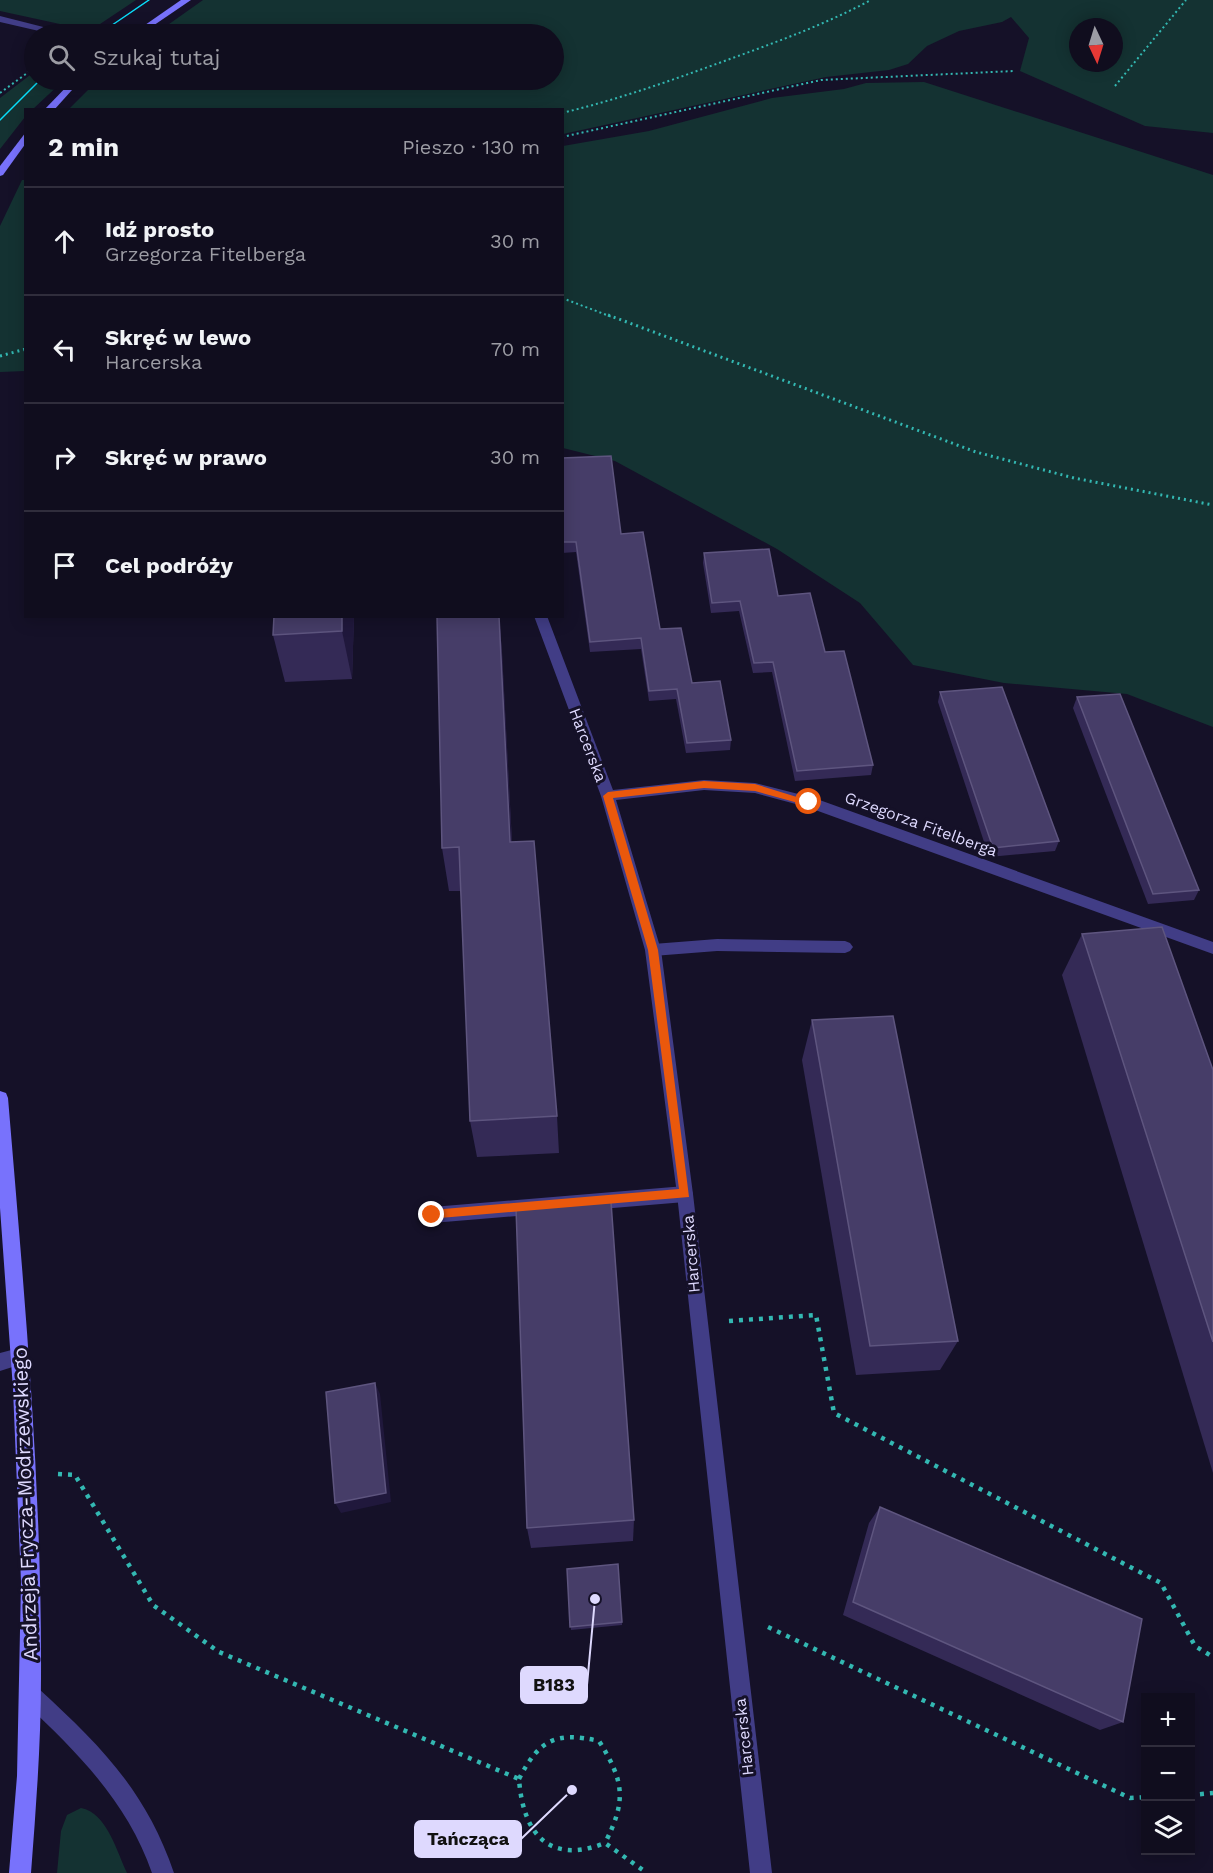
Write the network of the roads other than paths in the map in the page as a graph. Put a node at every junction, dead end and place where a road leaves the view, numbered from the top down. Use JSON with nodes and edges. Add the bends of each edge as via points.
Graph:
{"nodes":[{"id":1,"x":187,"y":0,"type":"edge"},
{"id":2,"x":0,"y":19,"type":"edge"},
{"id":3,"x":151,"y":24,"type":"edge"},
{"id":4,"x":24,"y":25,"type":"edge"},
{"id":5,"x":67,"y":90,"type":"edge"},
{"id":6,"x":50,"y":108,"type":"edge"},
{"id":7,"x":24,"y":138,"type":"edge"},
{"id":8,"x":0,"y":172,"type":"edge"},
{"id":9,"x":541,"y":618,"type":"edge"},
{"id":10,"x":608,"y":796,"type":"junction"},
{"id":11,"x":1167,"y":932,"type":"junction"},
{"id":12,"x":845,"y":947,"type":"dead end"},
{"id":13,"x":1213,"y":948,"type":"edge"},
{"id":14,"x":653,"y":950,"type":"junction"},
{"id":15,"x":1164,"y":952,"type":"edge"},
{"id":16,"x":0,"y":1098,"type":"edge"},
{"id":17,"x":685,"y":1194,"type":"junction"},
{"id":18,"x":432,"y":1215,"type":"dead end"},
{"id":19,"x":19,"y":1357,"type":"junction"},
{"id":20,"x":0,"y":1362,"type":"edge"},
{"id":21,"x":32,"y":1696,"type":"junction"},
{"id":22,"x":20,"y":1873,"type":"edge"},
{"id":23,"x":163,"y":1873,"type":"edge"},
{"id":24,"x":760,"y":1873,"type":"edge"}],
"edges":[{"from":1,"to":3,"type":"main road"},
{"from":2,"to":4,"type":"street"},
{"from":5,"to":6,"type":"main road"},
{"from":7,"to":8,"type":"main road"},
{"from":9,"to":10,"type":"street","name":"Harcerska"},
{"from":10,"to":11,"type":"street","name":"Grzegorza Fitelberga","via":[[704,784],[755,788],[809,802]]},
{"from":10,"to":14,"type":"street","name":"Harcerska"},
{"from":11,"to":13,"type":"street","name":"Grzegorza Fitelberga"},
{"from":11,"to":15,"type":"street"},
{"from":12,"to":14,"type":"street","via":[[717,945]]},
{"from":14,"to":17,"type":"street","name":"Harcerska"},
{"from":16,"to":19,"type":"main road","name":"Andrzeja Frycza-Modrzewskiego"},
{"from":17,"to":18,"type":"street"},
{"from":17,"to":24,"type":"street","name":"Harcerska"},
{"from":19,"to":20,"type":"street"},
{"from":19,"to":21,"type":"main road","name":"Andrzeja Frycza-Modrzewskiego","via":[[27,1472]]},
{"from":21,"to":22,"type":"main road","name":"Andrzeja Frycza-Modrzewskiego"},
{"from":21,"to":23,"type":"street","via":[[79,1740],[126,1793]]}]}
